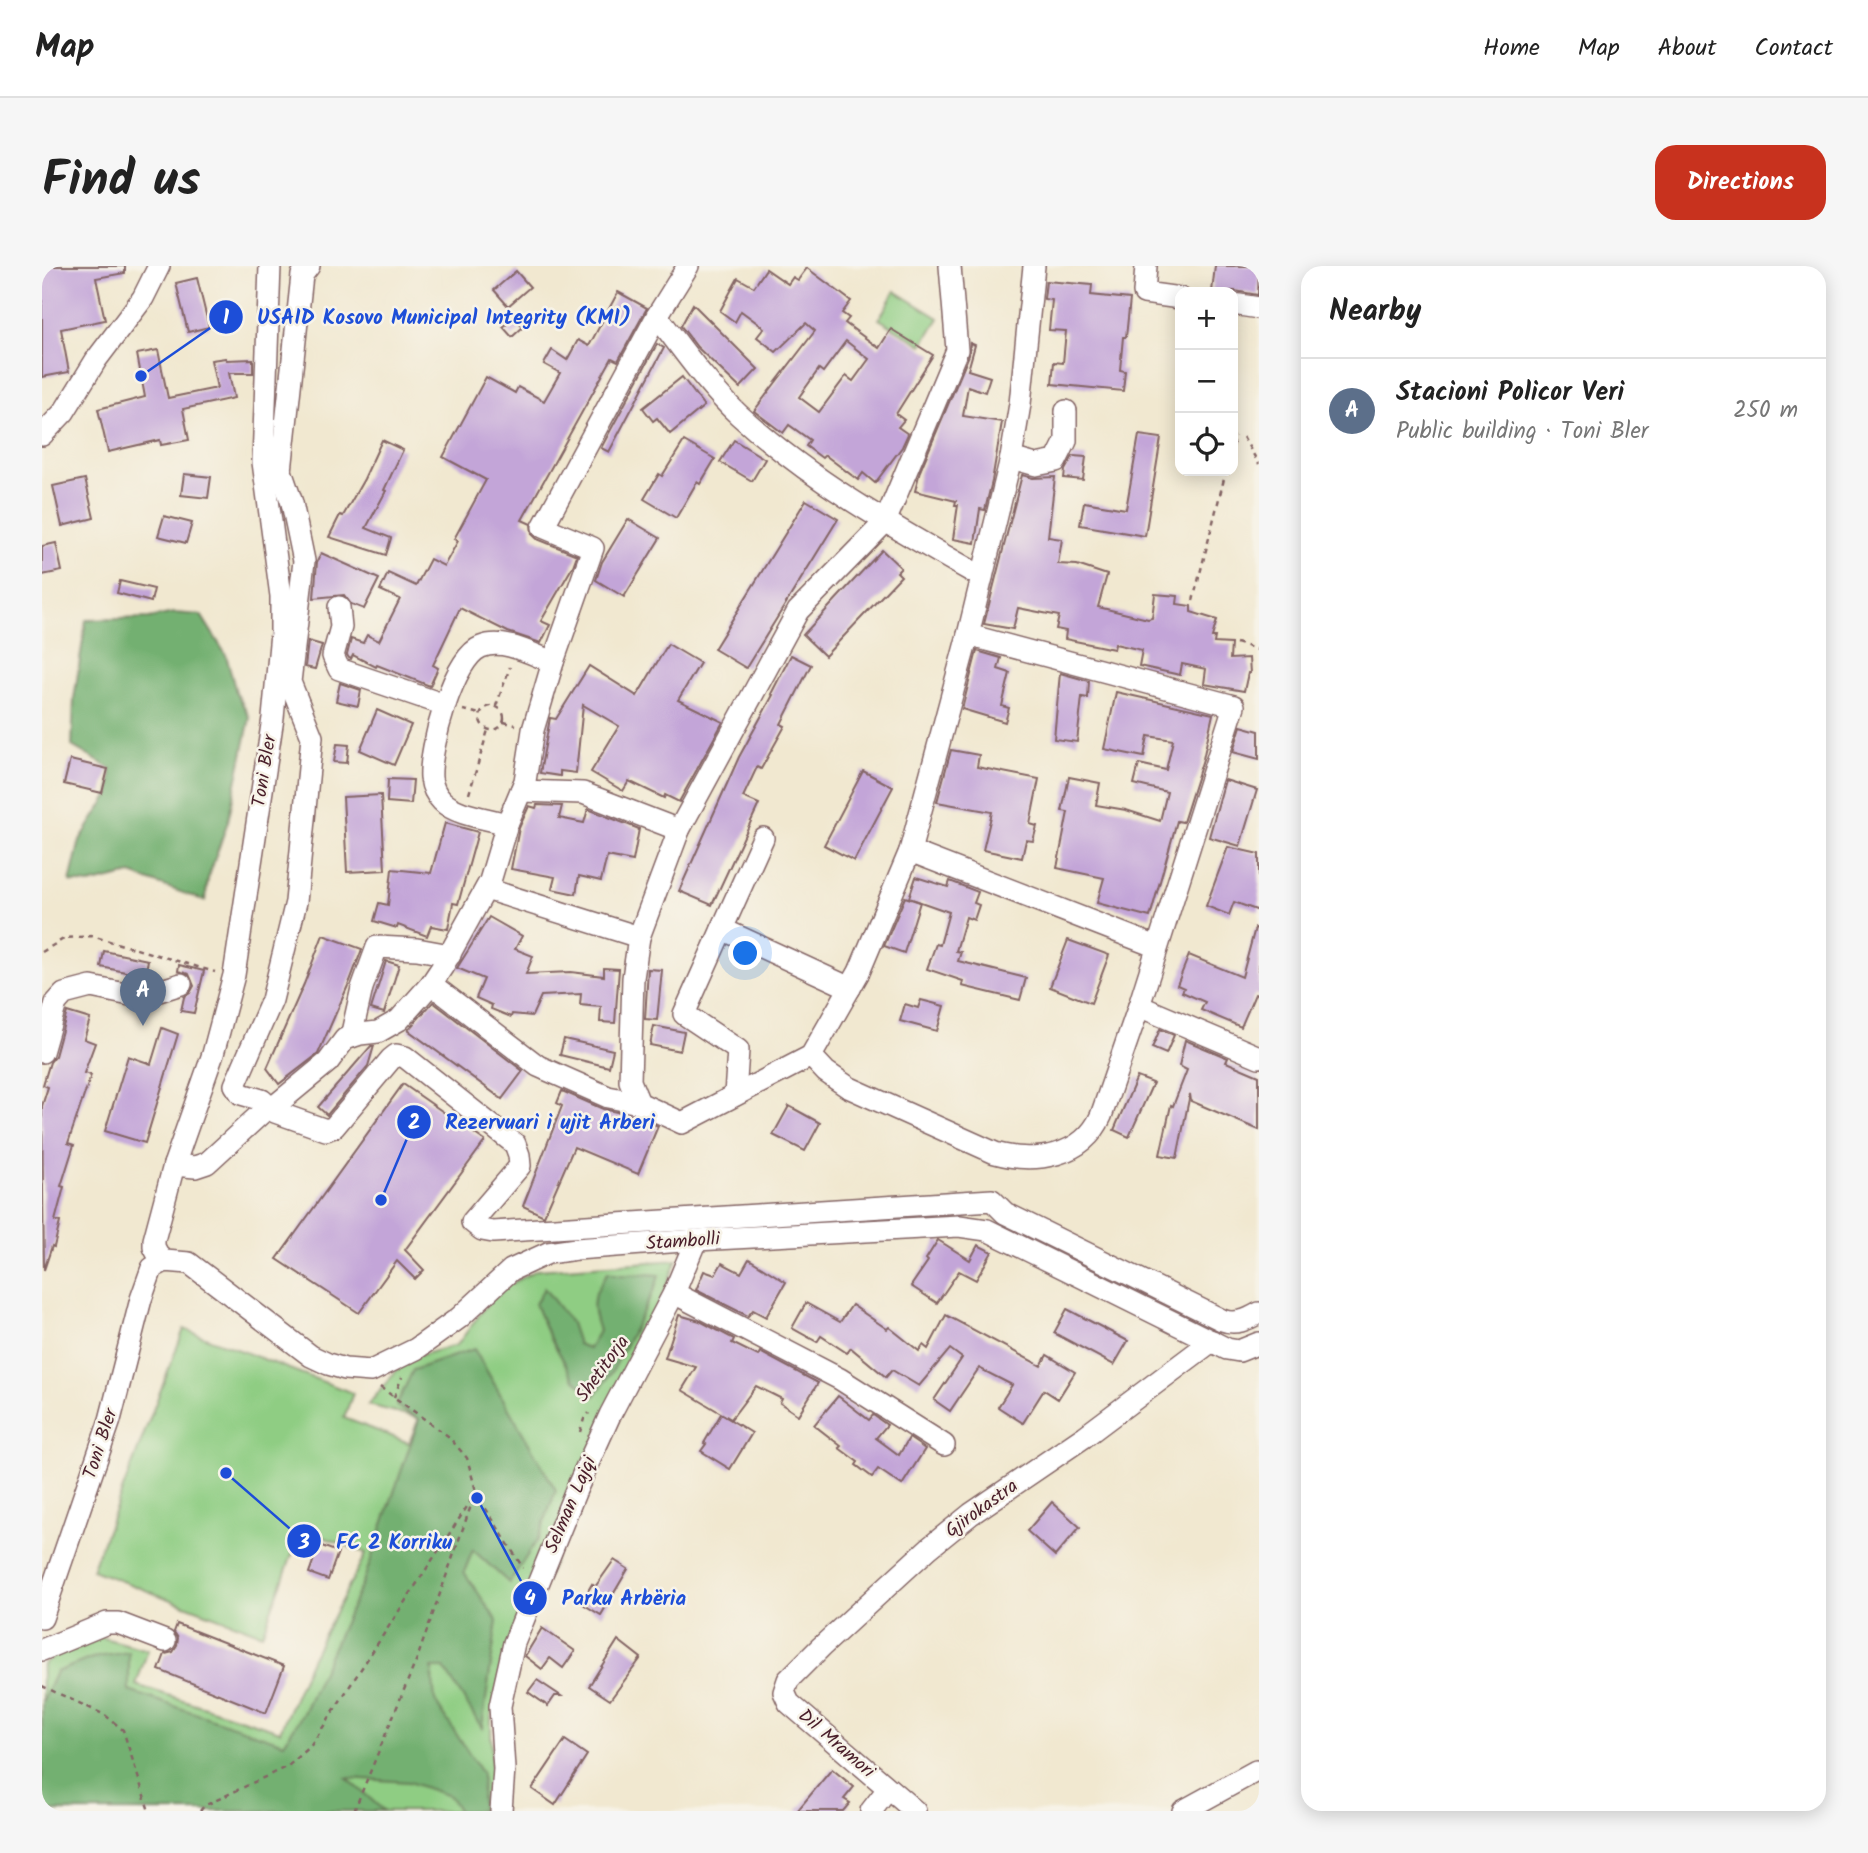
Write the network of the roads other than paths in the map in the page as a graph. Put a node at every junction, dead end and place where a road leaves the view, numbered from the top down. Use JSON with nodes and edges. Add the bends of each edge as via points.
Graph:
{"nodes":[{"id":1,"x":159,"y":266,"type":"edge"},
{"id":2,"x":270,"y":266,"type":"edge"},
{"id":3,"x":688,"y":266,"type":"edge"},
{"id":4,"x":950,"y":266,"type":"edge"},
{"id":5,"x":1034,"y":266,"type":"edge"},
{"id":6,"x":1146,"y":266,"type":"edge"},
{"id":7,"x":305,"y":269,"type":"edge"},
{"id":8,"x":1175,"y":297,"type":"edge"},
{"id":9,"x":1238,"y":305,"type":"edge"},
{"id":10,"x":1259,"y":308,"type":"edge"},
{"id":11,"x":657,"y":316,"type":"junction"},
{"id":12,"x":1066,"y":411,"type":"dead end"},
{"id":13,"x":42,"y":435,"type":"edge"},
{"id":14,"x":1011,"y":458,"type":"junction"},
{"id":15,"x":885,"y":522,"type":"junction"},
{"id":16,"x":982,"y":576,"type":"junction"},
{"id":17,"x":340,"y":607,"type":"dead end"},
{"id":18,"x":968,"y":635,"type":"junction"},
{"id":19,"x":553,"y":662,"type":"junction"},
{"id":20,"x":445,"y":705,"type":"junction"},
{"id":21,"x":521,"y":791,"type":"junction"},
{"id":22,"x":507,"y":824,"type":"junction"},
{"id":23,"x":679,"y":830,"type":"junction"},
{"id":24,"x":763,"y":838,"type":"dead end"},
{"id":25,"x":909,"y":851,"type":"junction"},
{"id":26,"x":486,"y":889,"type":"junction"},
{"id":27,"x":722,"y":929,"type":"junction"},
{"id":28,"x":639,"y":937,"type":"junction"},
{"id":29,"x":1157,"y":947,"type":"junction"},
{"id":30,"x":450,"y":955,"type":"junction"},
{"id":31,"x":181,"y":984,"type":"dead end"},
{"id":32,"x":431,"y":984,"type":"junction"},
{"id":33,"x":850,"y":988,"type":"junction"},
{"id":34,"x":1139,"y":1006,"type":"junction"},
{"id":35,"x":351,"y":1037,"type":"junction"},
{"id":36,"x":42,"y":1052,"type":"edge"},
{"id":37,"x":811,"y":1056,"type":"junction"},
{"id":38,"x":1259,"y":1057,"type":"edge"},
{"id":39,"x":735,"y":1095,"type":"junction"},
{"id":40,"x":639,"y":1103,"type":"junction"},
{"id":41,"x":271,"y":1109,"type":"junction"},
{"id":42,"x":174,"y":1165,"type":"junction"},
{"id":43,"x":696,"y":1240,"type":"junction"},
{"id":44,"x":157,"y":1265,"type":"junction"},
{"id":45,"x":674,"y":1293,"type":"junction"},
{"id":46,"x":1259,"y":1313,"type":"edge"},
{"id":47,"x":1212,"y":1341,"type":"junction"},
{"id":48,"x":1259,"y":1343,"type":"edge"},
{"id":49,"x":944,"y":1445,"type":"dead end"},
{"id":50,"x":42,"y":1618,"type":"edge"},
{"id":51,"x":165,"y":1641,"type":"dead end"},
{"id":52,"x":42,"y":1650,"type":"edge"},
{"id":53,"x":789,"y":1703,"type":"joint"},
{"id":54,"x":1256,"y":1771,"type":"dead end"},
{"id":55,"x":888,"y":1789,"type":"junction"},
{"id":56,"x":501,"y":1811,"type":"edge"},
{"id":57,"x":871,"y":1811,"type":"edge"},
{"id":58,"x":915,"y":1811,"type":"edge"},
{"id":59,"x":1182,"y":1811,"type":"edge"}],
"edges":[{"from":1,"to":13,"type":"street","via":[[64,412]]},
{"from":2,"to":42,"type":"street","name":"Toni Bler","via":[[263,462],[281,596],[273,718],[233,977],[213,1054]]},
{"from":3,"to":11,"type":"street"},
{"from":4,"to":15,"type":"street","via":[[957,350]]},
{"from":5,"to":14,"type":"street"},
{"from":6,"to":8,"type":"street","via":[[1144,293]]},
{"from":7,"to":41,"type":"street","via":[[281,471],[304,561],[290,682],[312,737],[296,902],[272,1000],[235,1085],[242,1094],[262,1100]]},
{"from":9,"to":10,"type":"street"},
{"from":11,"to":15,"type":"street","via":[[702,376],[738,414],[807,471]]},
{"from":11,"to":19,"type":"street","via":[[543,527],[593,548]]},
{"from":12,"to":14,"type":"street","via":[[1066,441],[1056,461],[1036,465]]},
{"from":14,"to":16,"type":"street"},
{"from":15,"to":16,"type":"street"},
{"from":15,"to":23,"type":"street","via":[[798,611]]},
{"from":16,"to":18,"type":"street"},
{"from":17,"to":20,"type":"street","via":[[341,627],[333,656],[339,669]]},
{"from":18,"to":25,"type":"street"},
{"from":18,"to":29,"type":"street","via":[[1234,706]]},
{"from":19,"to":20,"type":"street","via":[[517,648],[494,645],[475,650],[462,664]]},
{"from":19,"to":21,"type":"street"},
{"from":20,"to":22,"type":"street","via":[[432,754],[432,787],[443,802]]},
{"from":21,"to":22,"type":"street"},
{"from":21,"to":23,"type":"street","via":[[583,793]]},
{"from":22,"to":26,"type":"street"},
{"from":23,"to":28,"type":"street"},
{"from":24,"to":27,"type":"street"},
{"from":25,"to":29,"type":"street"},
{"from":25,"to":33,"type":"street"},
{"from":26,"to":28,"type":"street"},
{"from":26,"to":30,"type":"street"},
{"from":27,"to":33,"type":"street"},
{"from":27,"to":39,"type":"street","via":[[684,1014],[738,1050]]},
{"from":28,"to":40,"type":"street","via":[[630,1081]]},
{"from":29,"to":34,"type":"street"},
{"from":30,"to":32,"type":"street"},
{"from":30,"to":35,"type":"street","via":[[377,947]]},
{"from":31,"to":36,"type":"street","via":[[140,997],[91,988],[64,994],[56,1003]]},
{"from":32,"to":35,"type":"street","via":[[389,1027]]},
{"from":32,"to":40,"type":"street","via":[[538,1066],[608,1097]]},
{"from":33,"to":37,"type":"street"},
{"from":34,"to":37,"type":"street","via":[[1095,1129],[1073,1148],[1046,1156],[995,1153],[848,1087]]},
{"from":34,"to":38,"type":"street"},
{"from":35,"to":41,"type":"street"},
{"from":37,"to":39,"type":"street"},
{"from":39,"to":40,"type":"street","via":[[682,1123]]},
{"from":41,"to":42,"type":"street","via":[[207,1163]]},
{"from":41,"to":46,"type":"street","via":[[330,1129],[391,1059],[401,1055],[515,1144],[520,1166],[472,1222],[482,1230],[992,1200],[1005,1213],[1222,1320],[1231,1323]]},
{"from":42,"to":44,"type":"street","name":"Toni Bler","via":[[154,1240]]},
{"from":43,"to":44,"type":"street","name":"Stambolli","via":[[548,1253],[510,1270],[459,1318],[416,1349],[371,1371],[328,1364],[298,1348],[190,1263],[174,1260]]},
{"from":43,"to":45,"type":"street","name":"Selman Lajqi"},
{"from":43,"to":47,"type":"street","name":"Stambolli","via":[[979,1227]]},
{"from":44,"to":50,"type":"street","name":"Toni Bler"},
{"from":45,"to":49,"type":"street","via":[[840,1380]]},
{"from":45,"to":56,"type":"street","name":"Selman Lajqi","via":[[610,1415],[513,1643],[500,1706]]},
{"from":47,"to":48,"type":"street","name":"Stambolli","via":[[1234,1351]]},
{"from":47,"to":53,"type":"street","name":"Gjirokastra","via":[[929,1548],[788,1681],[784,1692]]},
{"from":51,"to":52,"type":"street","via":[[107,1623]]},
{"from":53,"to":55,"type":"street","name":"Dil Mramori"},
{"from":54,"to":59,"type":"street"},
{"from":55,"to":57,"type":"street"},
{"from":55,"to":58,"type":"street","name":"Dil Mramori"}]}
